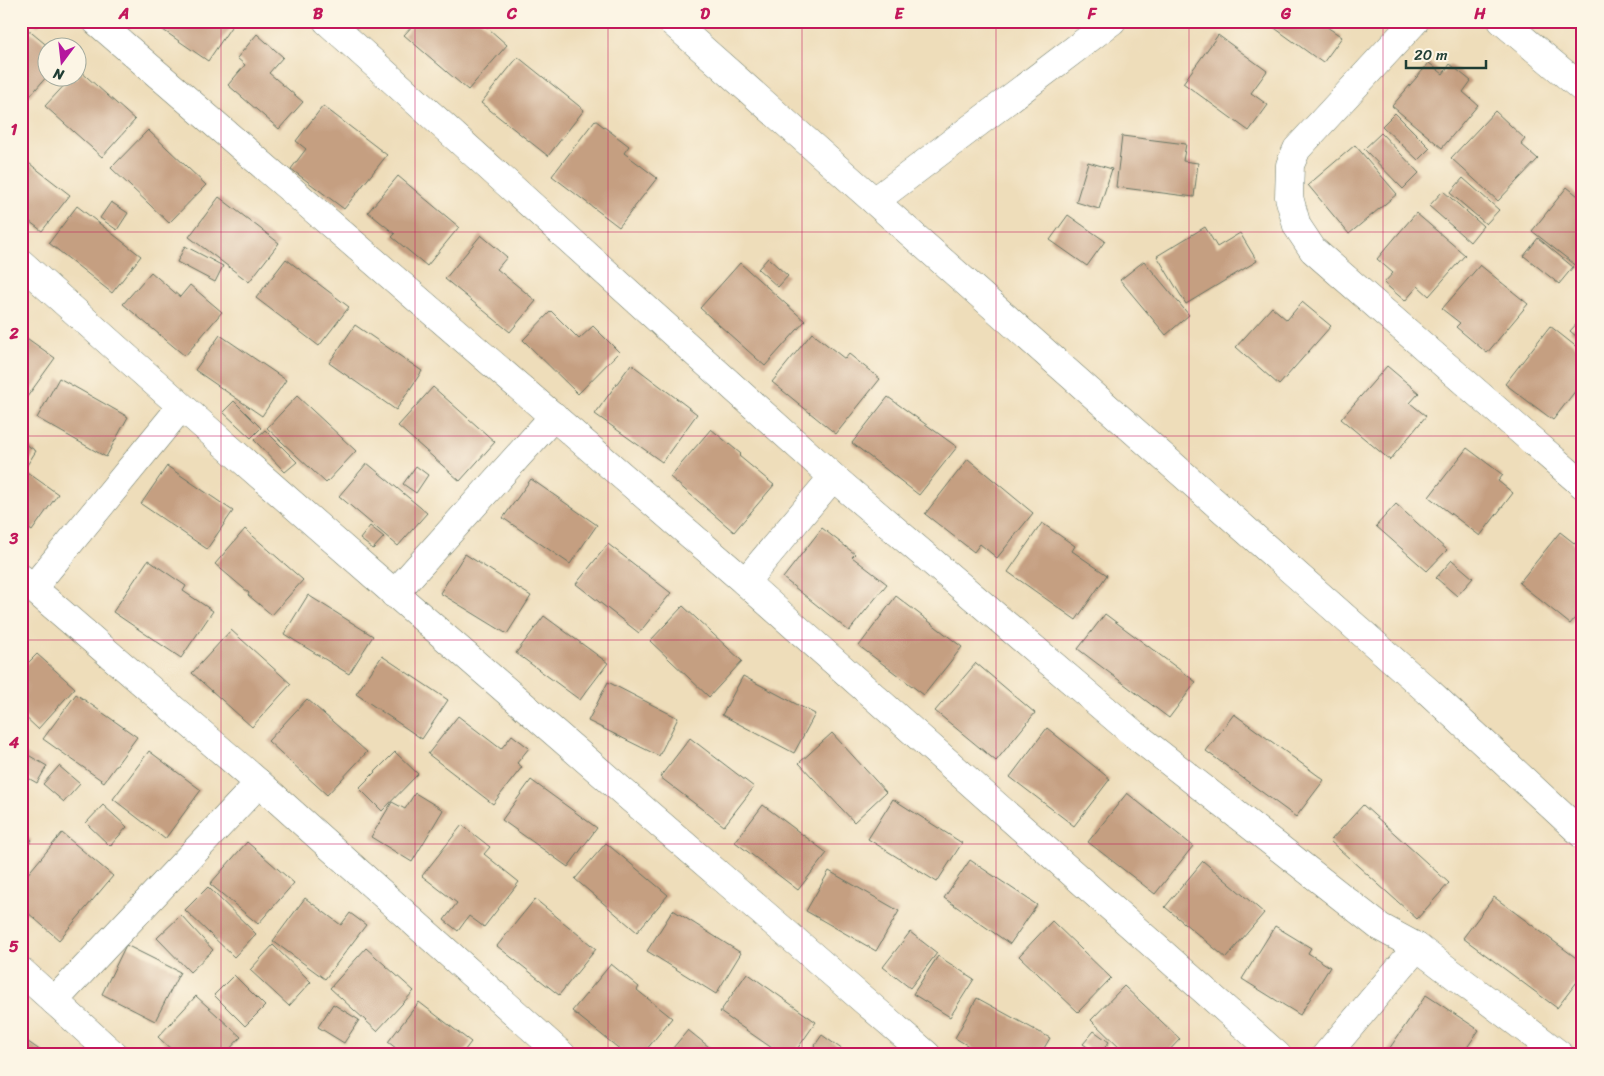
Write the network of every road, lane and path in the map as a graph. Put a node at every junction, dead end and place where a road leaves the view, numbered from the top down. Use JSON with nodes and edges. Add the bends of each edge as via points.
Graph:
{"nodes":[{"id":1,"x":96,"y":21,"type":"edge"},
{"id":2,"x":327,"y":21,"type":"edge"},
{"id":3,"x":671,"y":21,"type":"edge"},
{"id":4,"x":1112,"y":21,"type":"edge"},
{"id":5,"x":1415,"y":21,"type":"edge"},
{"id":6,"x":1502,"y":21,"type":"edge"},
{"id":7,"x":1583,"y":89,"type":"edge"},
{"id":8,"x":876,"y":201,"type":"junction"},
{"id":9,"x":21,"y":263,"type":"edge"},
{"id":10,"x":181,"y":407,"type":"junction"},
{"id":11,"x":554,"y":416,"type":"junction"},
{"id":12,"x":833,"y":477,"type":"junction"},
{"id":13,"x":1583,"y":485,"type":"edge"},
{"id":14,"x":745,"y":582,"type":"junction"},
{"id":15,"x":27,"y":584,"type":"edge"},
{"id":16,"x":394,"y":594,"type":"junction"},
{"id":17,"x":259,"y":783,"type":"junction"},
{"id":18,"x":1583,"y":835,"type":"edge"},
{"id":19,"x":1417,"y":947,"type":"junction"},
{"id":20,"x":21,"y":970,"type":"edge"},
{"id":21,"x":54,"y":1001,"type":"junction"},
{"id":22,"x":114,"y":1055,"type":"edge"},
{"id":23,"x":562,"y":1055,"type":"edge"},
{"id":24,"x":927,"y":1055,"type":"edge"},
{"id":25,"x":1277,"y":1055,"type":"edge"},
{"id":26,"x":1326,"y":1055,"type":"edge"},
{"id":27,"x":1560,"y":1055,"type":"edge"}],
"edges":[{"from":1,"to":11,"type":"street"},
{"from":2,"to":12,"type":"street"},
{"from":3,"to":8,"type":"street"},
{"from":4,"to":8,"type":"street"},
{"from":5,"to":13,"type":"street","via":[[1297,149],[1290,165],[1289,197],[1297,226],[1313,250]]},
{"from":6,"to":7,"type":"street"},
{"from":8,"to":18,"type":"street","via":[[1422,685]]},
{"from":9,"to":10,"type":"street"},
{"from":10,"to":15,"type":"street"},
{"from":10,"to":16,"type":"street"},
{"from":11,"to":14,"type":"street"},
{"from":11,"to":16,"type":"street"},
{"from":12,"to":14,"type":"street"},
{"from":12,"to":19,"type":"street","via":[[1134,734],[1380,927]]},
{"from":14,"to":25,"type":"street"},
{"from":15,"to":17,"type":"street"},
{"from":16,"to":24,"type":"street"},
{"from":17,"to":21,"type":"street"},
{"from":17,"to":23,"type":"street"},
{"from":19,"to":26,"type":"street"},
{"from":19,"to":27,"type":"street"},
{"from":20,"to":21,"type":"street"},
{"from":21,"to":22,"type":"street"}]}
